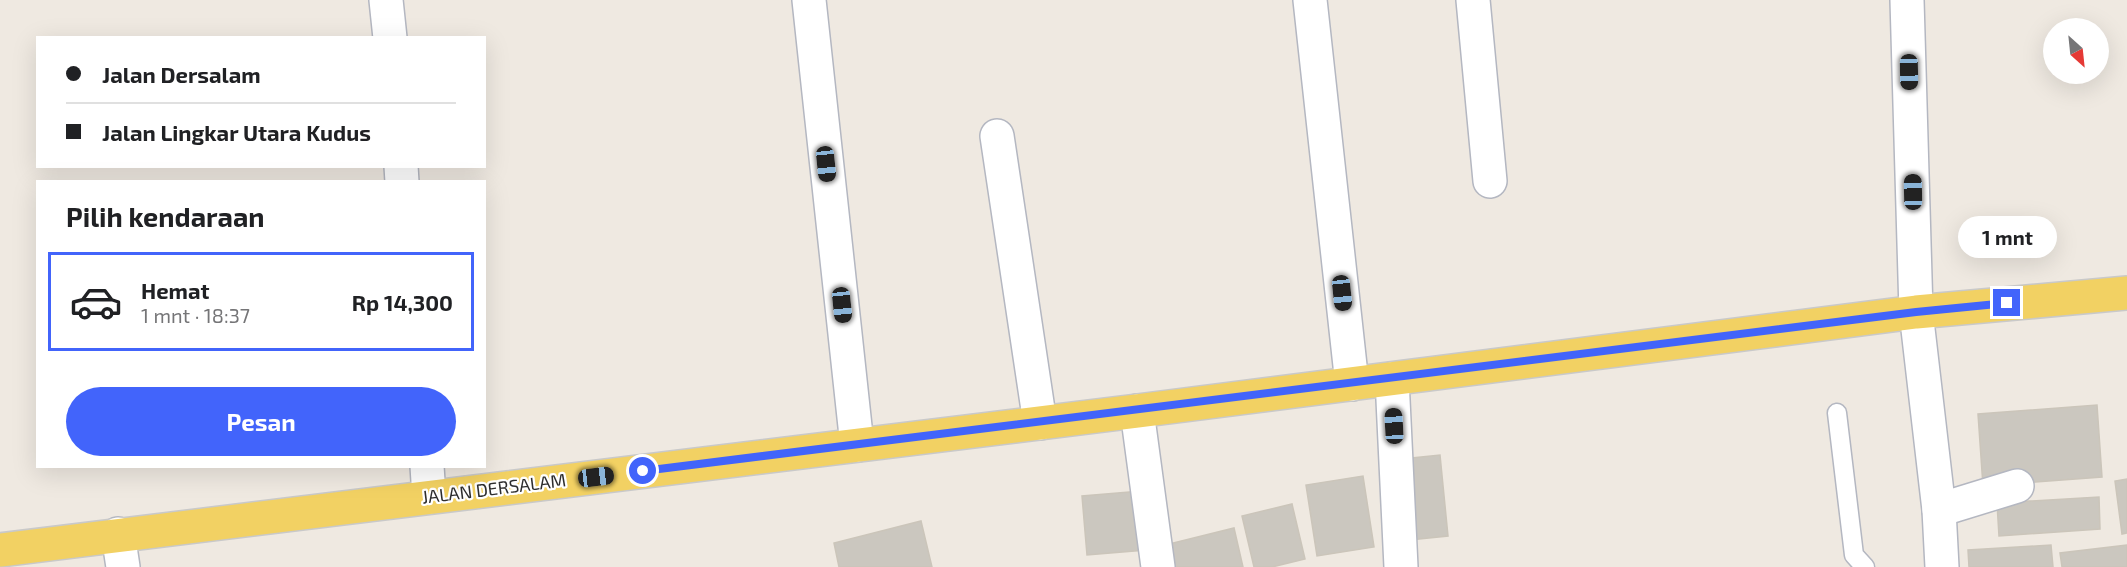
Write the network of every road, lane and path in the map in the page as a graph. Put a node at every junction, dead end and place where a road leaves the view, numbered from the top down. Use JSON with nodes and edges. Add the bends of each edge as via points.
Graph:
{"nodes":[{"id":1,"x":386,"y":0,"type":"edge"},
{"id":2,"x":809,"y":0,"type":"edge"},
{"id":3,"x":1310,"y":0,"type":"edge"},
{"id":4,"x":1473,"y":0,"type":"edge"},
{"id":5,"x":1907,"y":0,"type":"edge"},
{"id":6,"x":390,"y":36,"type":"edge"},
{"id":7,"x":997,"y":136,"type":"dead end"},
{"id":8,"x":1490,"y":181,"type":"dead end"},
{"id":9,"x":2127,"y":293,"type":"edge"},
{"id":10,"x":1916,"y":312,"type":"junction"},
{"id":11,"x":1392,"y":379,"type":"junction"},
{"id":12,"x":1352,"y":384,"type":"junction"},
{"id":13,"x":1137,"y":411,"type":"junction"},
{"id":14,"x":1837,"y":413,"type":"dead end"},
{"id":15,"x":1040,"y":423,"type":"junction"},
{"id":16,"x":857,"y":445,"type":"junction"},
{"id":17,"x":428,"y":482,"type":"edge"},
{"id":18,"x":2017,"y":486,"type":"dead end"},
{"id":19,"x":1939,"y":510,"type":"junction"},
{"id":20,"x":118,"y":534,"type":"junction"},
{"id":21,"x":0,"y":550,"type":"edge"},
{"id":22,"x":123,"y":567,"type":"edge"},
{"id":23,"x":1158,"y":567,"type":"edge"},
{"id":24,"x":1401,"y":567,"type":"edge"},
{"id":25,"x":1865,"y":567,"type":"edge"},
{"id":26,"x":1942,"y":567,"type":"edge"}],
"edges":[{"from":1,"to":6,"type":"street"},
{"from":2,"to":16,"type":"street"},
{"from":3,"to":12,"type":"street"},
{"from":4,"to":8,"type":"street"},
{"from":5,"to":10,"type":"street"},
{"from":7,"to":15,"type":"street"},
{"from":9,"to":10,"type":"main road","name":"JALAN DERSALAM"},
{"from":10,"to":11,"type":"main road","name":"JALAN DERSALAM"},
{"from":10,"to":19,"type":"street"},
{"from":11,"to":12,"type":"main road","name":"JALAN DERSALAM"},
{"from":11,"to":24,"type":"street"},
{"from":12,"to":13,"type":"main road","name":"JALAN DERSALAM"},
{"from":13,"to":15,"type":"main road","name":"JALAN DERSALAM"},
{"from":13,"to":23,"type":"street"},
{"from":14,"to":25,"type":"lane","via":[[1854,555]]},
{"from":15,"to":16,"type":"main road","name":"JALAN DERSALAM"},
{"from":16,"to":17,"type":"main road","name":"JALAN DERSALAM"},
{"from":17,"to":20,"type":"main road","name":"JALAN DERSALAM"},
{"from":18,"to":19,"type":"street"},
{"from":19,"to":26,"type":"street"},
{"from":20,"to":21,"type":"main road","name":"JALAN DERSALAM"},
{"from":20,"to":22,"type":"street"}]}
